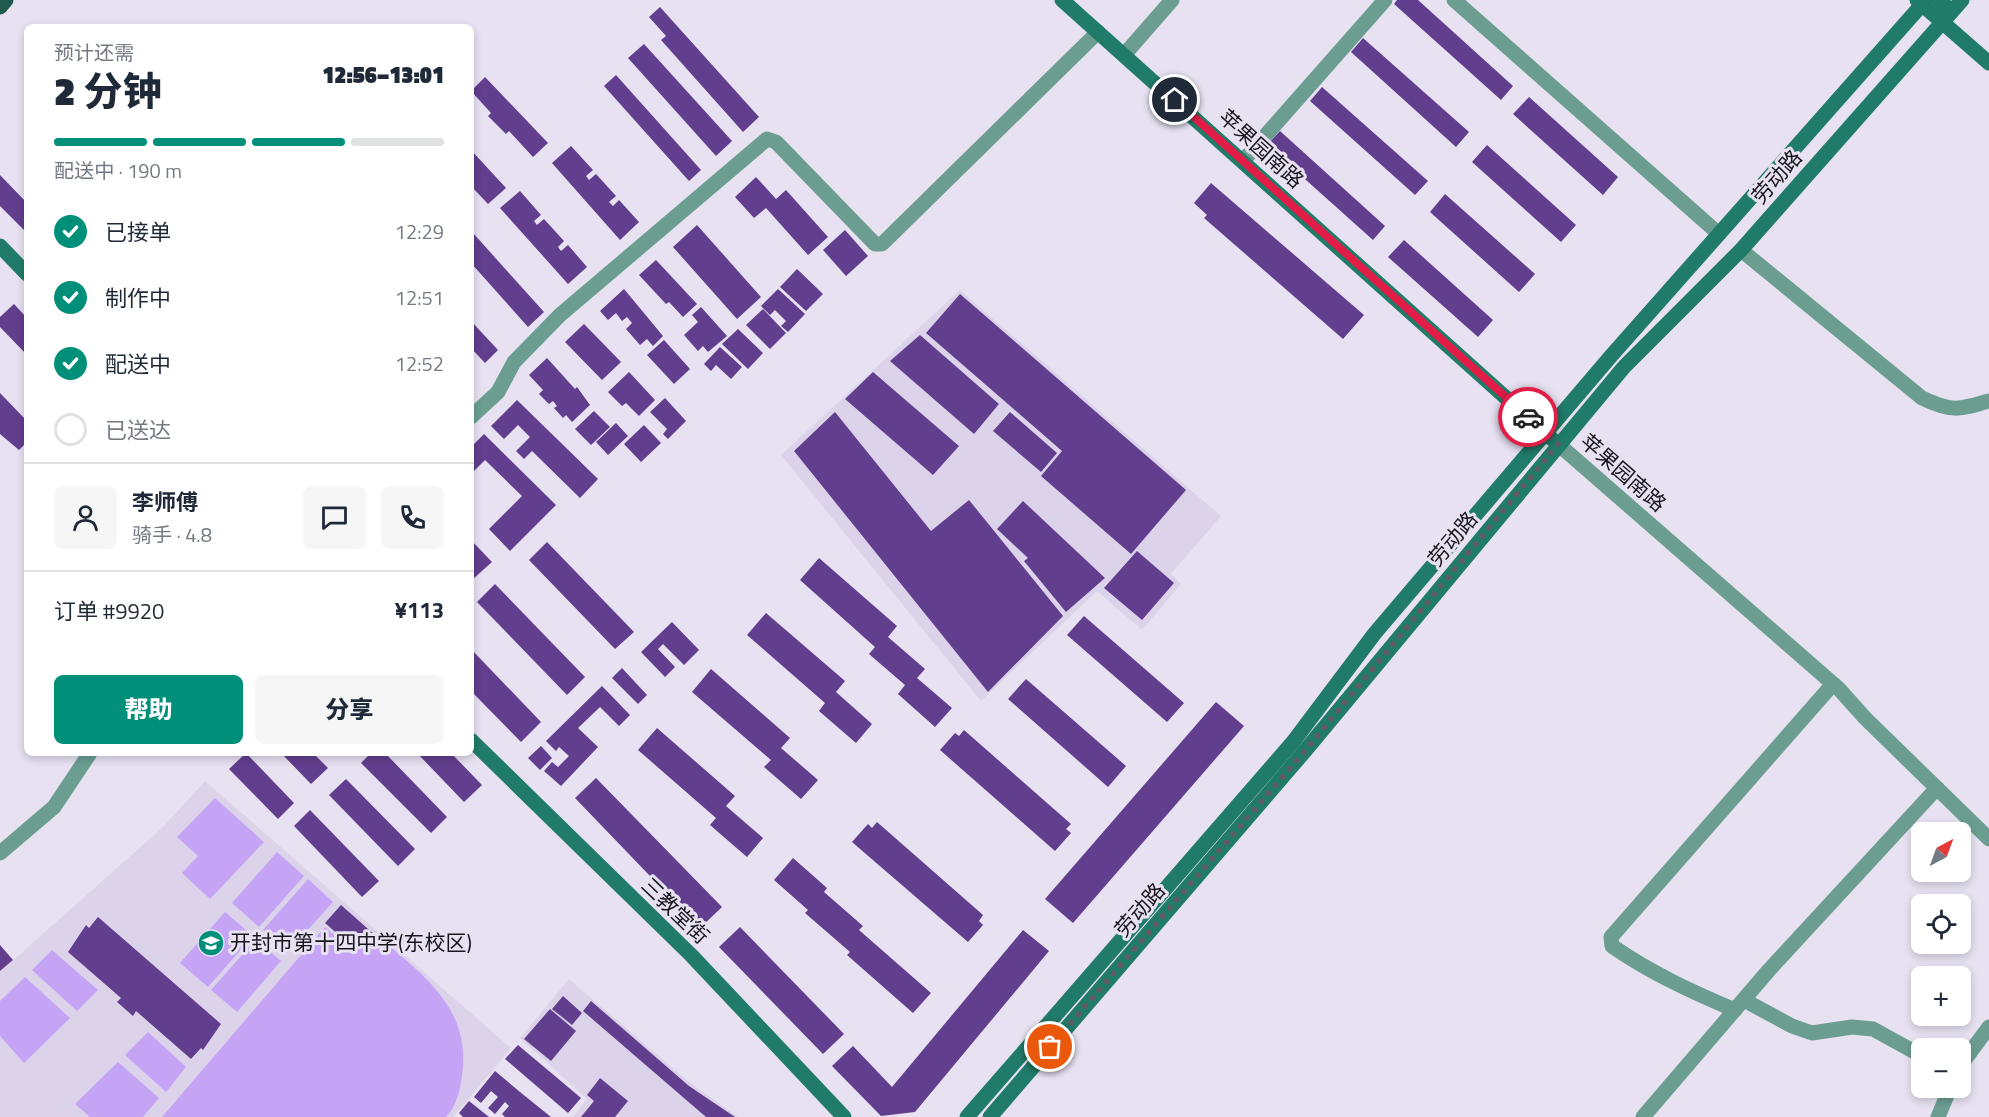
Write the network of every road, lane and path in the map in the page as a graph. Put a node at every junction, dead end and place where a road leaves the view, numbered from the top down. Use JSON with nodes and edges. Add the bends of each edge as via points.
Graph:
{"nodes":[{"id":1,"x":6,"y":0,"type":"edge"},
{"id":2,"x":1062,"y":0,"type":"edge"},
{"id":3,"x":1172,"y":0,"type":"edge"},
{"id":4,"x":1384,"y":0,"type":"edge"},
{"id":5,"x":1454,"y":0,"type":"edge"},
{"id":6,"x":1939,"y":0,"type":"edge"},
{"id":7,"x":1922,"y":1,"type":"edge"},
{"id":8,"x":0,"y":7,"type":"edge"},
{"id":9,"x":1951,"y":11,"type":"edge"},
{"id":10,"x":1098,"y":32,"type":"junction"},
{"id":11,"x":1124,"y":55,"type":"junction"},
{"id":12,"x":1989,"y":63,"type":"edge"},
{"id":13,"x":1243,"y":161,"type":"junction"},
{"id":14,"x":1719,"y":234,"type":"junction"},
{"id":15,"x":0,"y":246,"type":"edge"},
{"id":16,"x":1741,"y":250,"type":"junction"},
{"id":17,"x":24,"y":271,"type":"edge"},
{"id":18,"x":1989,"y":401,"type":"edge"},
{"id":19,"x":474,"y":414,"type":"edge"},
{"id":20,"x":1545,"y":433,"type":"junction"},
{"id":21,"x":1558,"y":444,"type":"junction"},
{"id":22,"x":1833,"y":684,"type":"junction"},
{"id":23,"x":474,"y":743,"type":"edge"},
{"id":24,"x":88,"y":756,"type":"edge"},
{"id":25,"x":1937,"y":788,"type":"junction"},
{"id":26,"x":1989,"y":839,"type":"edge"},
{"id":27,"x":0,"y":853,"type":"edge"},
{"id":28,"x":1740,"y":1005,"type":"junction"},
{"id":29,"x":1989,"y":1027,"type":"edge"},
{"id":30,"x":1911,"y":1050,"type":"edge"},
{"id":31,"x":1971,"y":1051,"type":"edge"},
{"id":32,"x":1946,"y":1098,"type":"edge"},
{"id":33,"x":844,"y":1117,"type":"edge"},
{"id":34,"x":967,"y":1117,"type":"edge"},
{"id":35,"x":990,"y":1117,"type":"edge"},
{"id":36,"x":1643,"y":1117,"type":"edge"},
{"id":37,"x":1938,"y":1117,"type":"edge"}],
"edges":[{"from":1,"to":8,"type":"main road"},
{"from":2,"to":10,"type":"street","name":"苹果园南路"},
{"from":3,"to":11,"type":"street"},
{"from":4,"to":13,"type":"street"},
{"from":5,"to":14,"type":"street"},
{"from":6,"to":9,"type":"street"},
{"from":7,"to":9,"type":"street"},
{"from":7,"to":14,"type":"street","name":"劳动路"},
{"from":9,"to":12,"type":"street"},
{"from":9,"to":16,"type":"street","name":"劳动路"},
{"from":10,"to":11,"type":"street","name":"苹果园南路"},
{"from":10,"to":19,"type":"street","via":[[882,244],[875,244],[776,142],[767,139],[560,315],[514,362],[508,379]]},
{"from":11,"to":13,"type":"street","name":"苹果园南路"},
{"from":13,"to":20,"type":"street","name":"苹果园南路"},
{"from":14,"to":20,"type":"street","name":"劳动路"},
{"from":15,"to":17,"type":"street"},
{"from":16,"to":18,"type":"street","via":[[1922,398],[1958,411]]},
{"from":16,"to":21,"type":"street","name":"劳动路","via":[[1624,368]]},
{"from":20,"to":21,"type":"street","name":"苹果园南路"},
{"from":20,"to":34,"type":"street","name":"劳动路","via":[[1375,633],[1293,742]]},
{"from":21,"to":22,"type":"street","name":"苹果园南路"},
{"from":21,"to":35,"type":"street","name":"劳动路","via":[[1304,752]]},
{"from":22,"to":25,"type":"street","name":"苹果园南路"},
{"from":22,"to":28,"type":"street","via":[[1611,937],[1612,946],[1683,988]]},
{"from":23,"to":33,"type":"street","name":"三教堂街","via":[[691,955]]},
{"from":24,"to":27,"type":"street","via":[[54,807]]},
{"from":25,"to":26,"type":"street","name":"苹果园南路"},
{"from":25,"to":28,"type":"street"},
{"from":28,"to":30,"type":"street","via":[[1812,1033],[1852,1027],[1873,1029]]},
{"from":28,"to":36,"type":"street"},
{"from":29,"to":31,"type":"street"},
{"from":32,"to":37,"type":"street"}]}
